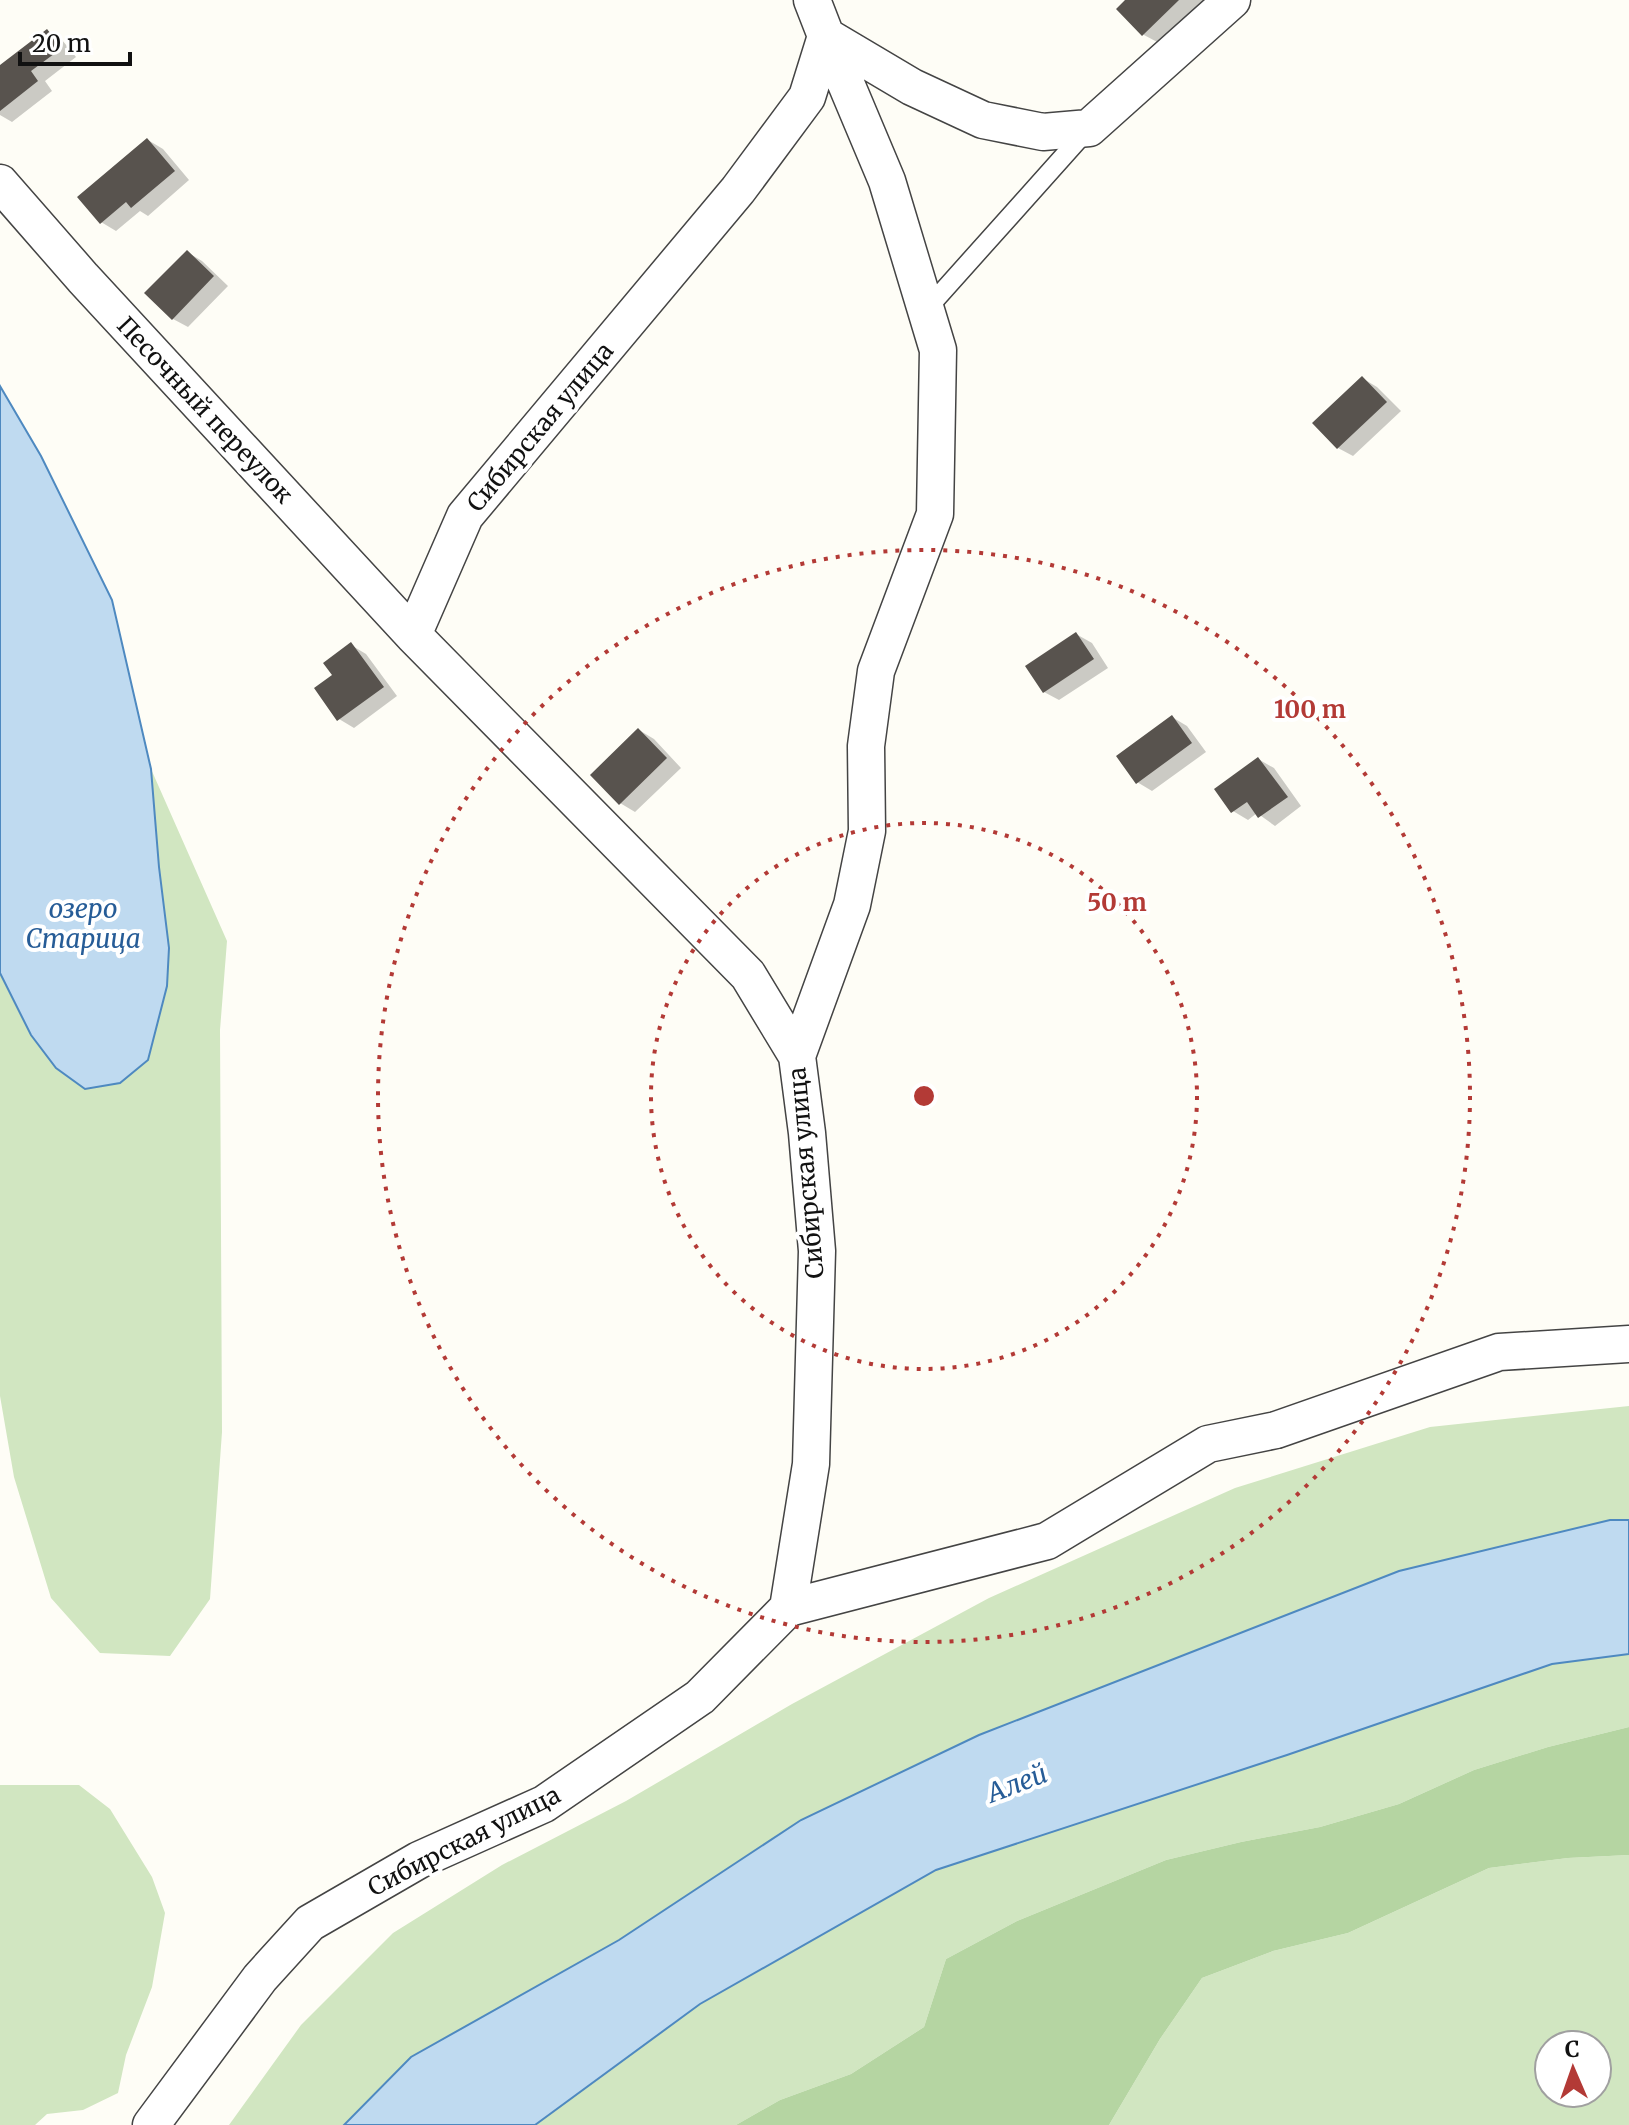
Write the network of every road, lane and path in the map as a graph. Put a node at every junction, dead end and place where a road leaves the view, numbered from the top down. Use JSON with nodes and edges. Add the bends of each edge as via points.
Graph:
{"nodes":[{"id":1,"x":812,"y":0,"type":"edge"},
{"id":2,"x":1232,"y":0,"type":"edge"},
{"id":3,"x":826,"y":36,"type":"junction"},
{"id":4,"x":1089,"y":128,"type":"junction"},
{"id":5,"x":0,"y":183,"type":"edge"},
{"id":6,"x":925,"y":311,"type":"junction"},
{"id":7,"x":413,"y":635,"type":"junction"},
{"id":8,"x":797,"y":1056,"type":"junction"},
{"id":9,"x":1629,"y":1344,"type":"edge"},
{"id":10,"x":788,"y":1608,"type":"junction"},
{"id":11,"x":151,"y":2125,"type":"edge"}],
"edges":[{"from":1,"to":3,"type":"street"},
{"from":2,"to":4,"type":"street"},
{"from":3,"to":4,"type":"street","via":[[912,87],[983,120],[1043,132]]},
{"from":3,"to":6,"type":"street","via":[[887,181]]},
{"from":3,"to":7,"type":"street","name":"Сибирская улица","via":[[807,97],[738,190],[465,516]]},
{"from":4,"to":6,"type":"lane"},
{"from":5,"to":7,"type":"street","name":"Песочный переулок"},
{"from":6,"to":8,"type":"street","via":[[938,350],[935,514],[876,671],[866,746],[867,831],[855,890]]},
{"from":7,"to":8,"type":"street","name":"Сибирская улица","via":[[748,975]]},
{"from":8,"to":10,"type":"street","name":"Сибирская улица","via":[[817,1251],[811,1464]]},
{"from":9,"to":10,"type":"street","via":[[1499,1352],[1276,1430],[1208,1444],[1047,1541]]},
{"from":10,"to":11,"type":"street","name":"Сибирская улица","via":[[700,1697],[544,1804],[419,1860],[310,1923],[260,1978]]}]}
